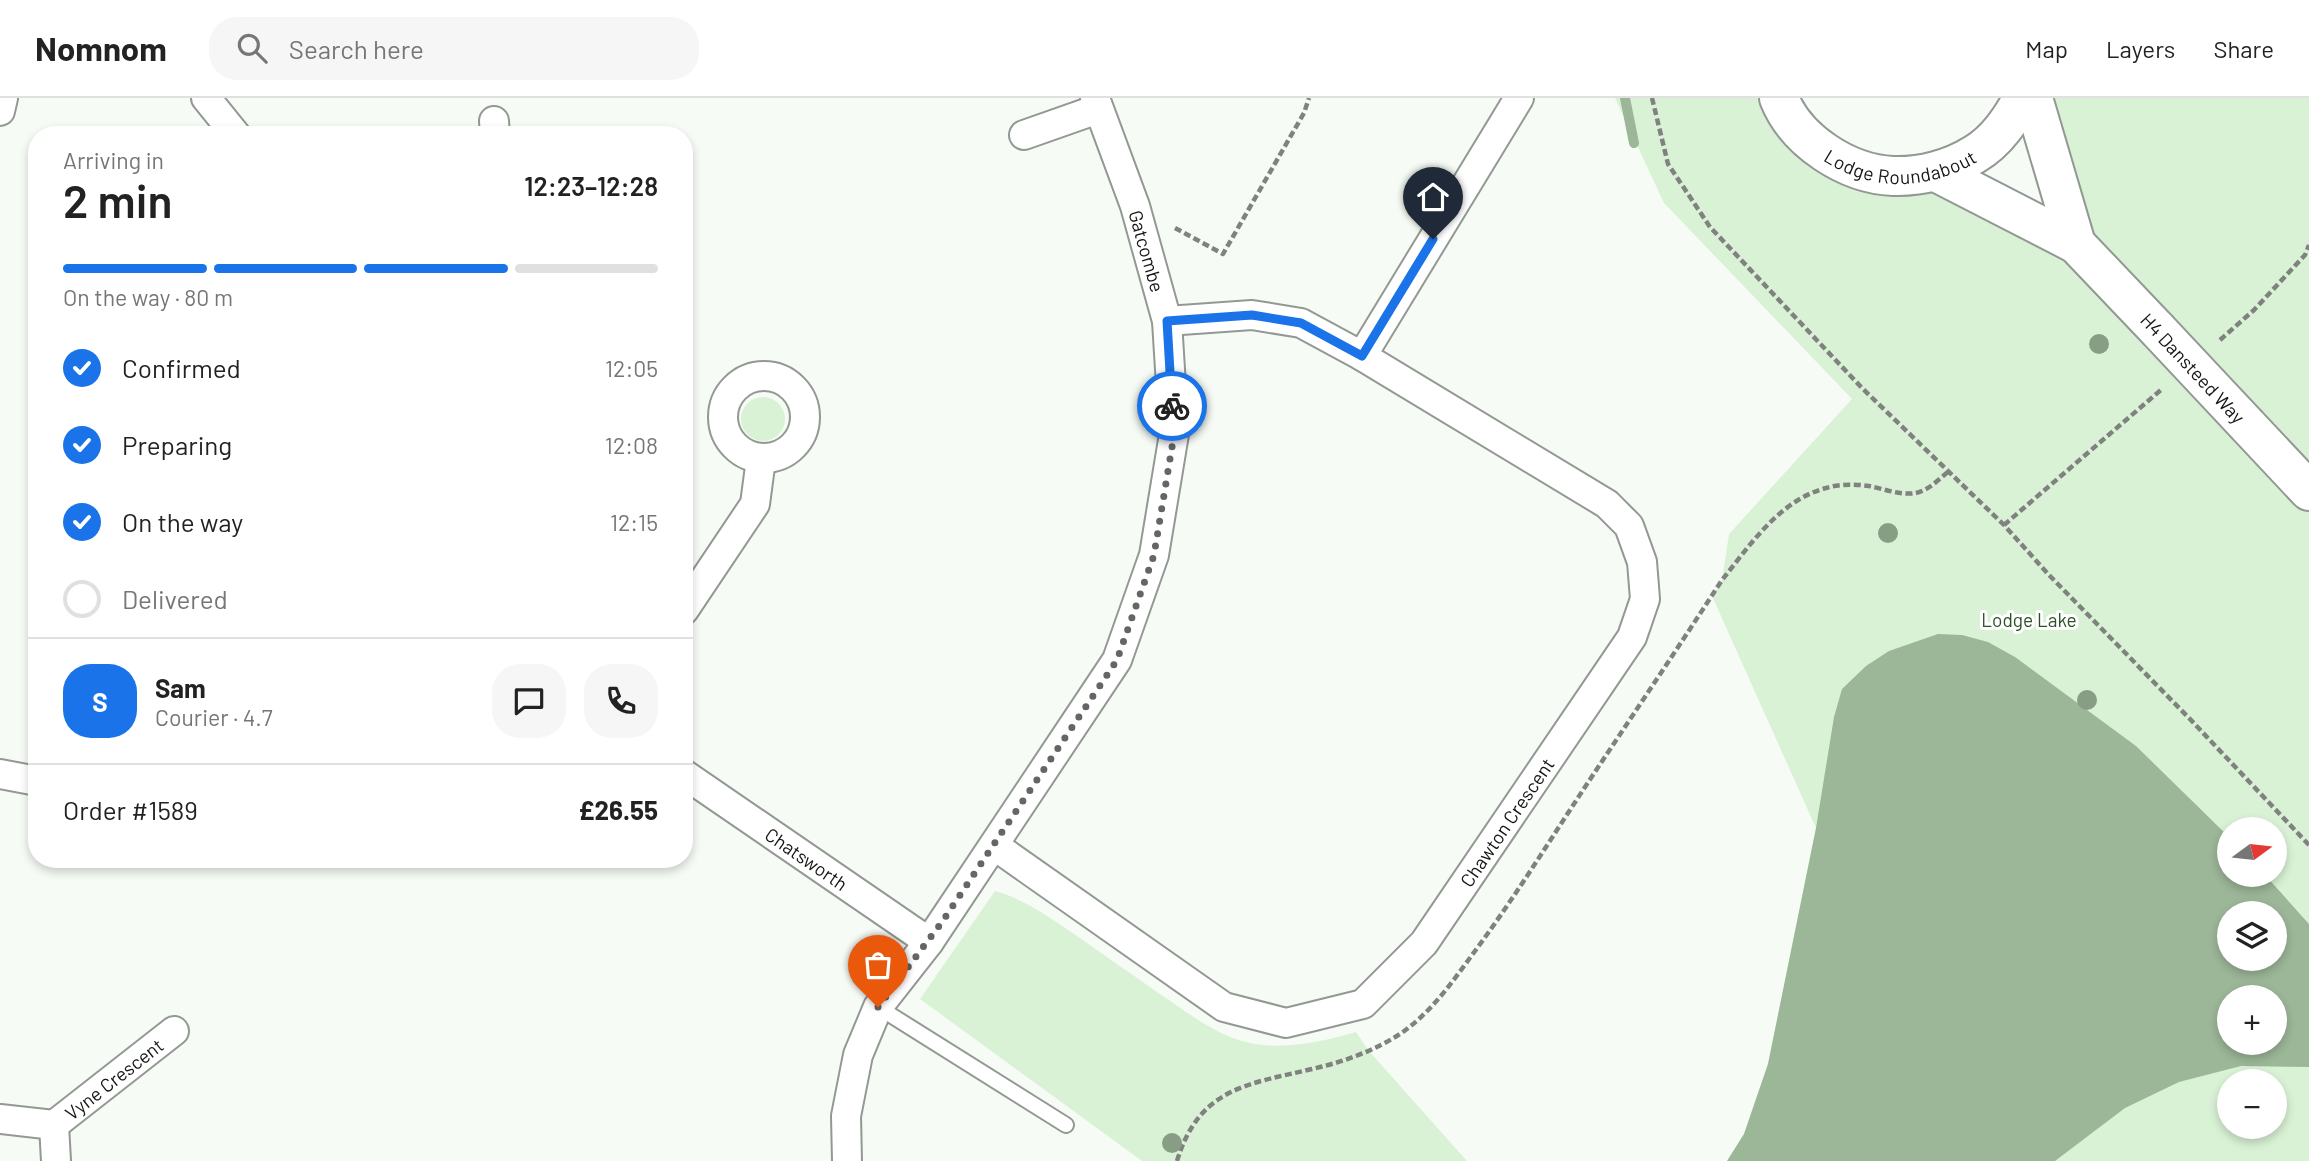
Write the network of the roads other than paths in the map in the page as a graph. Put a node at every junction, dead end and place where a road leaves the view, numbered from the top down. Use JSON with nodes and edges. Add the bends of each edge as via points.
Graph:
{"nodes":[{"id":1,"x":3,"y":98,"type":"edge"},
{"id":2,"x":206,"y":98,"type":"edge"},
{"id":3,"x":1519,"y":98,"type":"edge"},
{"id":4,"x":1779,"y":98,"type":"edge"},
{"id":5,"x":2023,"y":98,"type":"edge"},
{"id":6,"x":2033,"y":98,"type":"edge"},
{"id":7,"x":1097,"y":103,"type":"edge"},
{"id":8,"x":0,"y":111,"type":"edge"},
{"id":9,"x":229,"y":126,"type":"edge"},
{"id":10,"x":1024,"y":135,"type":"dead end"},
{"id":11,"x":1936,"y":172,"type":"junction"},
{"id":12,"x":2076,"y":244,"type":"junction"},
{"id":13,"x":1167,"y":321,"type":"junction"},
{"id":14,"x":1362,"y":356,"type":"junction"},
{"id":15,"x":761,"y":459,"type":"dead end"},
{"id":16,"x":2309,"y":491,"type":"edge"},
{"id":17,"x":693,"y":597,"type":"edge"},
{"id":18,"x":0,"y":774,"type":"edge"},
{"id":19,"x":28,"y":779,"type":"edge"},
{"id":20,"x":693,"y":780,"type":"edge"},
{"id":21,"x":995,"y":846,"type":"junction"},
{"id":22,"x":929,"y":942,"type":"junction"},
{"id":23,"x":878,"y":1007,"type":"junction"},
{"id":24,"x":174,"y":1031,"type":"dead end"},
{"id":25,"x":0,"y":1119,"type":"edge"},
{"id":26,"x":54,"y":1125,"type":"junction"},
{"id":27,"x":1066,"y":1125,"type":"dead end"},
{"id":28,"x":56,"y":1161,"type":"edge"},
{"id":29,"x":847,"y":1161,"type":"edge"}],
"edges":[{"from":1,"to":8,"type":"street"},
{"from":2,"to":9,"type":"street"},
{"from":3,"to":14,"type":"street"},
{"from":4,"to":11,"type":"street","name":"Lodge Roundabout","via":[[1784,111],[1813,144],[1850,166],[1892,176]]},
{"from":5,"to":11,"type":"street","name":"Lodge Roundabout","via":[[2008,125],[1976,154]]},
{"from":6,"to":12,"type":"street","name":"H4 Dansteed Way"},
{"from":7,"to":10,"type":"street"},
{"from":7,"to":13,"type":"street","name":"Gatcombe","via":[[1135,206]]},
{"from":11,"to":12,"type":"street","name":"H4 Dansteed Way"},
{"from":12,"to":16,"type":"street","name":"H4 Dansteed Way","bridge":true},
{"from":13,"to":14,"type":"street","name":"Chawton Crescent","via":[[1252,315],[1301,323]]},
{"from":13,"to":21,"type":"street","name":"Gatcombe","via":[[1174,435],[1154,555],[1117,660]]},
{"from":14,"to":21,"type":"street","name":"Chawton Crescent","via":[[1607,504],[1629,526],[1642,562],[1645,599],[1632,637],[1424,943],[1363,1004],[1286,1023],[1224,1007]]},
{"from":15,"to":17,"type":"street","via":[[755,504]]},
{"from":18,"to":19,"type":"street"},
{"from":20,"to":22,"type":"street","name":"Chatsworth"},
{"from":21,"to":22,"type":"street","name":"Gatcombe"},
{"from":22,"to":23,"type":"street","name":"Gatcombe"},
{"from":23,"to":27,"type":"lane"},
{"from":23,"to":29,"type":"street","name":"Gatcombe","via":[[853,1079],[846,1116]]},
{"from":24,"to":26,"type":"street","name":"Vyne Crescent"},
{"from":25,"to":26,"type":"street","name":"Vyne Crescent"},
{"from":26,"to":28,"type":"street","name":"Vyne Crescent"}]}
